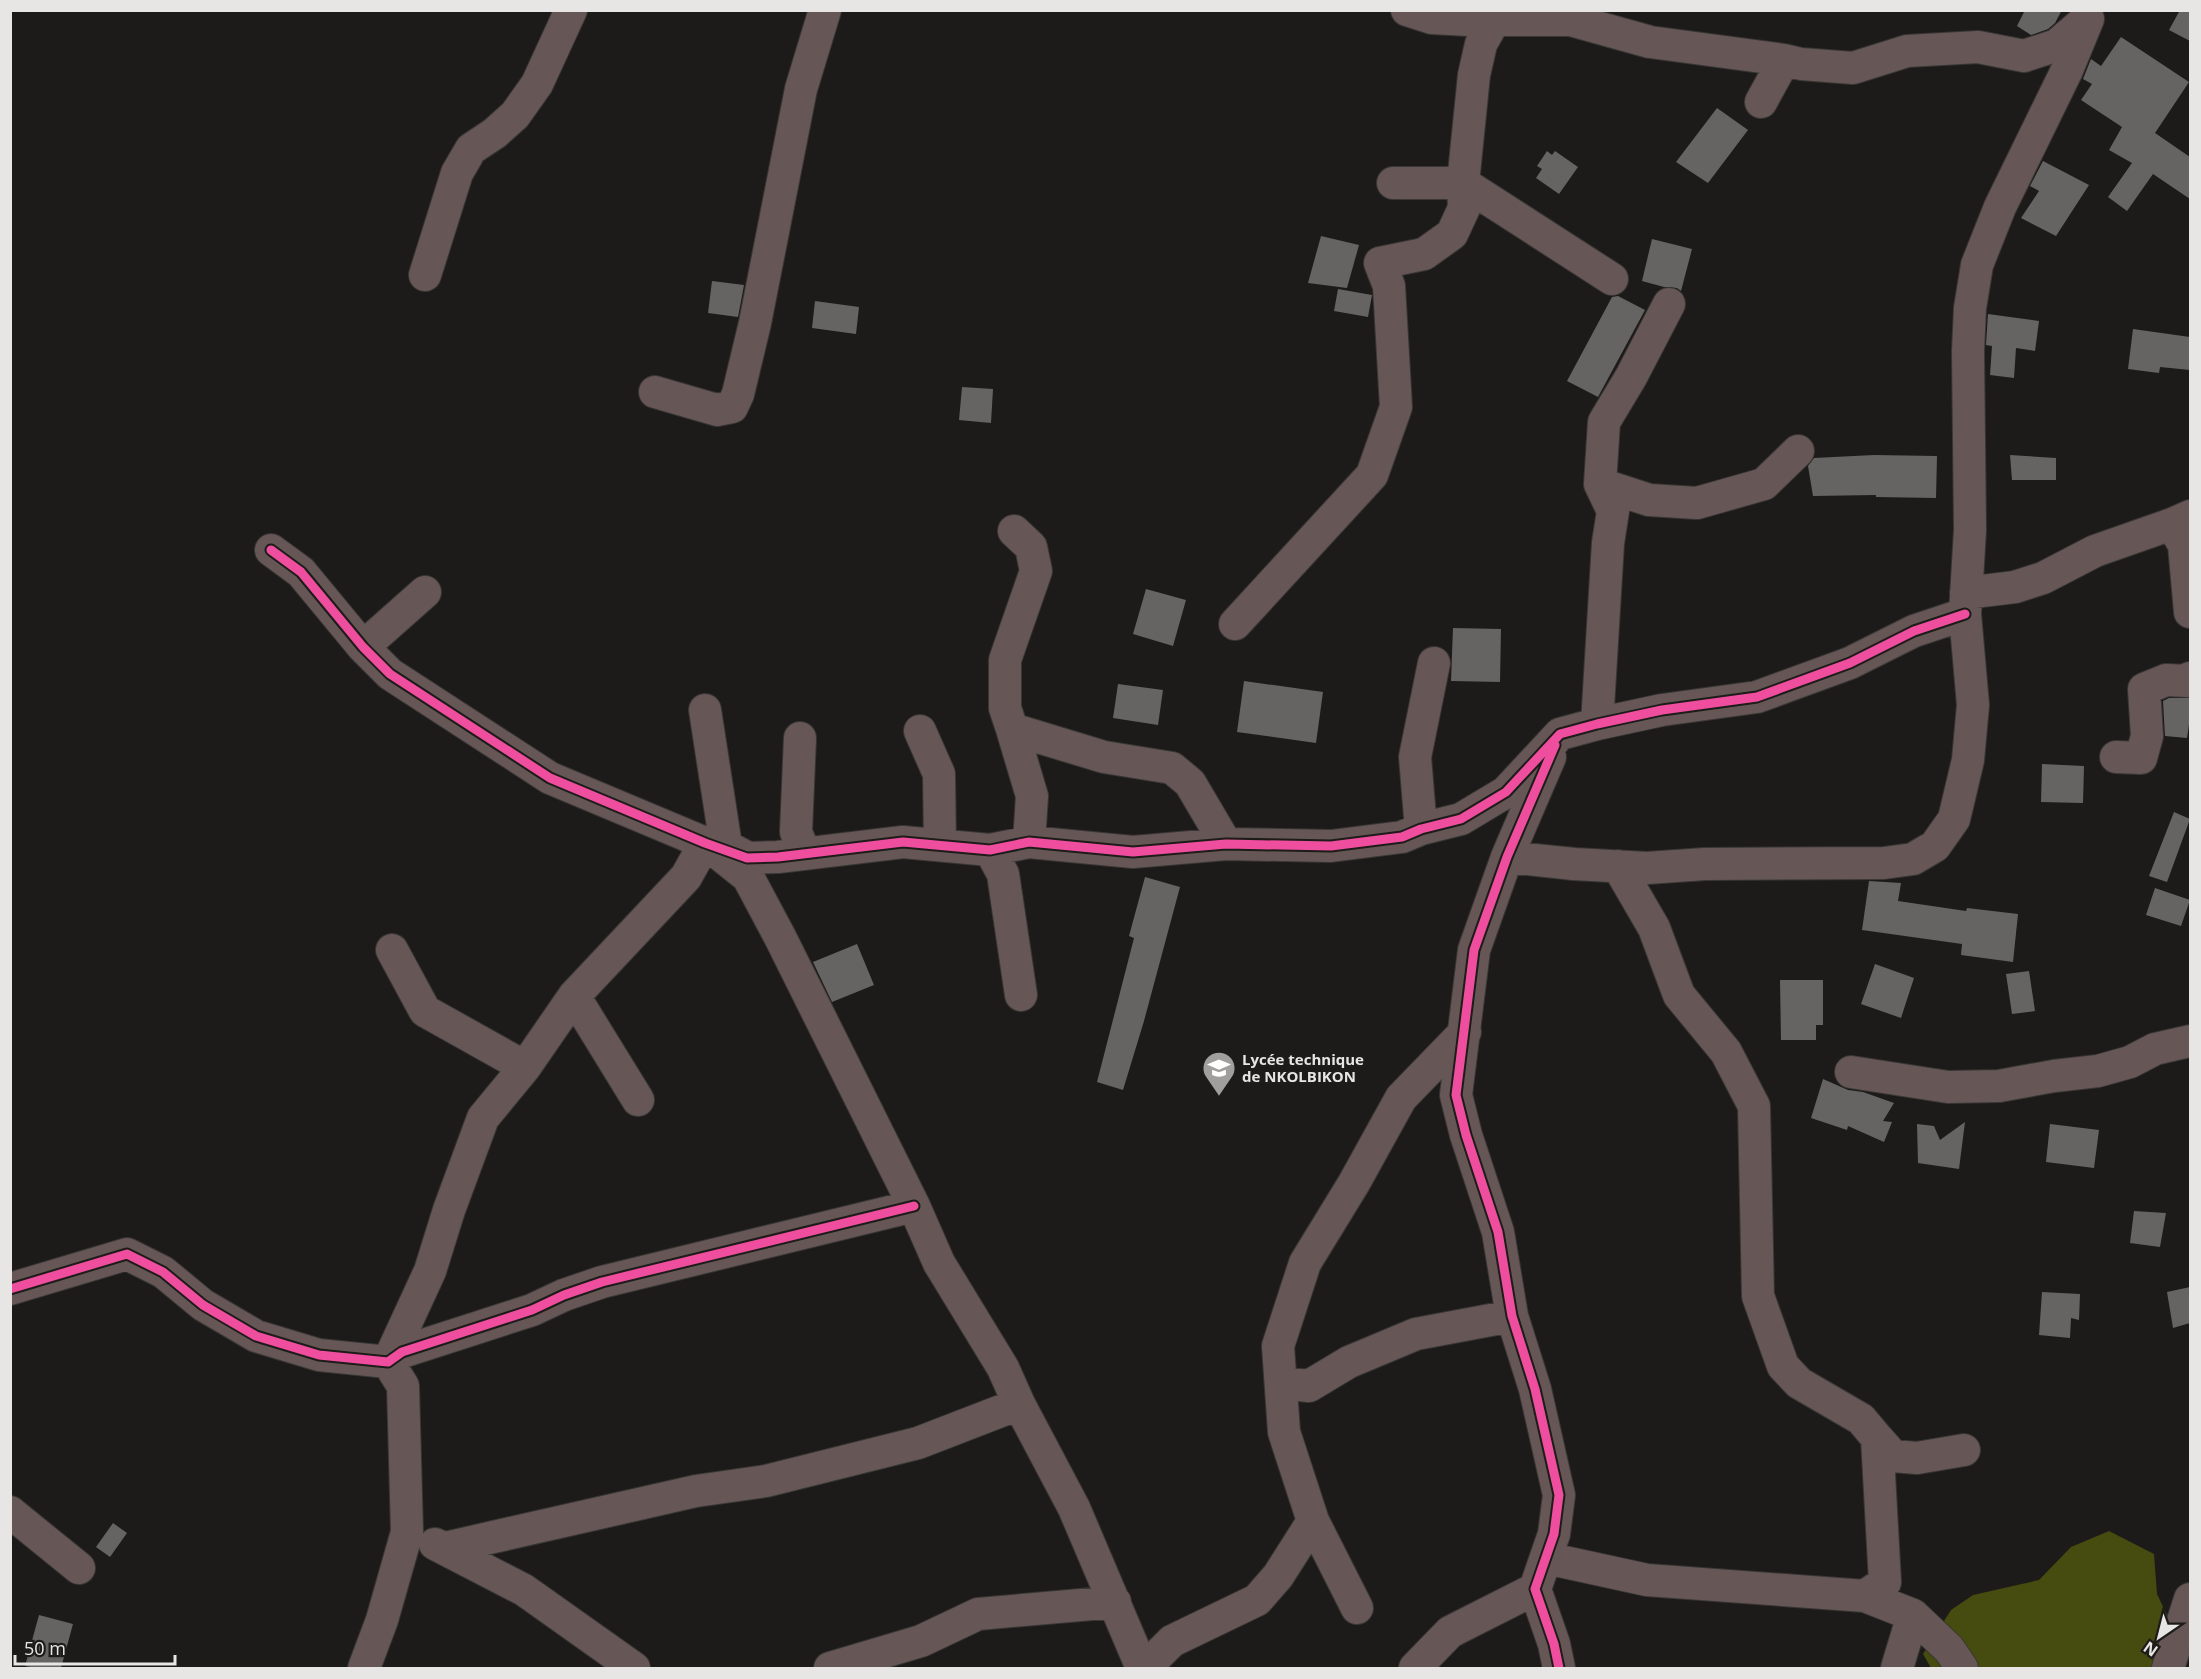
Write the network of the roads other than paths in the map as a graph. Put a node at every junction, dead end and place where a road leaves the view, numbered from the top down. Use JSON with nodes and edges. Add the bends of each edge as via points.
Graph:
{"nodes":[{"id":1,"x":571,"y":10,"type":"edge"},
{"id":2,"x":825,"y":10,"type":"edge"},
{"id":3,"x":1407,"y":10,"type":"edge"},
{"id":4,"x":1571,"y":15,"type":"edge"},
{"id":5,"x":2090,"y":15,"type":"edge"},
{"id":6,"x":1494,"y":21,"type":"junction"},
{"id":7,"x":1784,"y":60,"type":"junction"},
{"id":8,"x":1761,"y":102,"type":"dead end"},
{"id":9,"x":1393,"y":183,"type":"dead end"},
{"id":10,"x":1463,"y":183,"type":"junction"},
{"id":11,"x":425,"y":275,"type":"dead end"},
{"id":12,"x":1612,"y":279,"type":"dead end"},
{"id":13,"x":1669,"y":304,"type":"dead end"},
{"id":14,"x":655,"y":392,"type":"dead end"},
{"id":15,"x":1798,"y":451,"type":"dead end"},
{"id":16,"x":1600,"y":484,"type":"junction"},
{"id":17,"x":2181,"y":520,"type":"edge"},
{"id":18,"x":1014,"y":531,"type":"dead end"},
{"id":19,"x":272,"y":550,"type":"dead end"},
{"id":20,"x":425,"y":592,"type":"dead end"},
{"id":21,"x":1965,"y":604,"type":"junction"},
{"id":22,"x":2190,"y":612,"type":"edge"},
{"id":23,"x":1235,"y":624,"type":"dead end"},
{"id":24,"x":363,"y":647,"type":"junction"},
{"id":25,"x":1434,"y":663,"type":"dead end"},
{"id":26,"x":2190,"y":678,"type":"edge"},
{"id":27,"x":705,"y":710,"type":"dead end"},
{"id":28,"x":1597,"y":724,"type":"junction"},
{"id":29,"x":1012,"y":729,"type":"junction"},
{"id":30,"x":920,"y":731,"type":"dead end"},
{"id":31,"x":1560,"y":734,"type":"junction"},
{"id":32,"x":800,"y":738,"type":"dead end"},
{"id":33,"x":2116,"y":757,"type":"dead end"},
{"id":34,"x":1421,"y":829,"type":"junction"},
{"id":35,"x":1029,"y":842,"type":"junction"},
{"id":36,"x":705,"y":843,"type":"junction"},
{"id":37,"x":1226,"y":844,"type":"junction"},
{"id":38,"x":940,"y":845,"type":"junction"},
{"id":39,"x":990,"y":850,"type":"junction"},
{"id":40,"x":805,"y":854,"type":"junction"},
{"id":41,"x":1507,"y":857,"type":"junction"},
{"id":42,"x":747,"y":858,"type":"junction"},
{"id":43,"x":1618,"y":866,"type":"junction"},
{"id":44,"x":392,"y":950,"type":"dead end"},
{"id":45,"x":1021,"y":995,"type":"dead end"},
{"id":46,"x":574,"y":996,"type":"junction"},
{"id":47,"x":1466,"y":1032,"type":"junction"},
{"id":48,"x":2190,"y":1041,"type":"edge"},
{"id":49,"x":525,"y":1067,"type":"junction"},
{"id":50,"x":1851,"y":1072,"type":"dead end"},
{"id":51,"x":638,"y":1100,"type":"dead end"},
{"id":52,"x":914,"y":1206,"type":"junction"},
{"id":53,"x":10,"y":1289,"type":"edge"},
{"id":54,"x":1512,"y":1316,"type":"junction"},
{"id":55,"x":388,"y":1362,"type":"junction"},
{"id":56,"x":1281,"y":1383,"type":"junction"},
{"id":57,"x":1019,"y":1404,"type":"junction"},
{"id":58,"x":1877,"y":1438,"type":"junction"},
{"id":59,"x":1964,"y":1450,"type":"dead end"},
{"id":60,"x":10,"y":1512,"type":"edge"},
{"id":61,"x":1314,"y":1521,"type":"junction"},
{"id":62,"x":407,"y":1532,"type":"junction"},
{"id":63,"x":445,"y":1548,"type":"junction"},
{"id":64,"x":1546,"y":1558,"type":"junction"},
{"id":65,"x":79,"y":1568,"type":"dead end"},
{"id":66,"x":1535,"y":1589,"type":"junction"},
{"id":67,"x":1865,"y":1596,"type":"junction"},
{"id":68,"x":1115,"y":1602,"type":"junction"},
{"id":69,"x":2189,"y":1607,"type":"edge"},
{"id":70,"x":1357,"y":1608,"type":"dead end"},
{"id":71,"x":1913,"y":1615,"type":"junction"},
{"id":72,"x":364,"y":1668,"type":"edge"},
{"id":73,"x":634,"y":1668,"type":"edge"},
{"id":74,"x":830,"y":1668,"type":"edge"},
{"id":75,"x":1143,"y":1668,"type":"edge"},
{"id":76,"x":1415,"y":1668,"type":"edge"},
{"id":77,"x":1559,"y":1668,"type":"edge"},
{"id":78,"x":1897,"y":1668,"type":"edge"},
{"id":79,"x":1962,"y":1668,"type":"edge"},
{"id":80,"x":2168,"y":1668,"type":"edge"}],
"edges":[{"from":1,"to":11,"type":"street","via":[[537,84],[516,115],[471,149],[457,173]]},
{"from":2,"to":14,"type":"street","via":[[801,89],[755,323],[735,401],[732,407],[717,410]]},
{"from":3,"to":6,"type":"street","via":[[1432,18]]},
{"from":4,"to":6,"type":"street"},
{"from":4,"to":7,"type":"street","via":[[1650,42]]},
{"from":5,"to":7,"type":"street","via":[[2057,45],[2024,56],[1978,47],[1907,51],[1853,68]]},
{"from":5,"to":21,"type":"street","via":[[1977,264],[1968,351],[1970,530]]},
{"from":6,"to":10,"type":"street","via":[[1481,44],[1474,75]]},
{"from":7,"to":8,"type":"street"},
{"from":9,"to":10,"type":"street"},
{"from":10,"to":12,"type":"street"},
{"from":10,"to":23,"type":"street","via":[[1464,208],[1452,234],[1424,254],[1380,263],[1389,286],[1396,407],[1372,475]]},
{"from":13,"to":16,"type":"street","via":[[1604,422]]},
{"from":15,"to":16,"type":"street","via":[[1764,484],[1697,503],[1649,500]]},
{"from":16,"to":28,"type":"street","via":[[1613,511]]},
{"from":17,"to":21,"type":"street","via":[[2096,551],[2043,578]]},
{"from":17,"to":22,"type":"street"},
{"from":18,"to":29,"type":"street","via":[[1031,548],[1036,571],[1005,660],[1005,708]]},
{"from":19,"to":24,"type":"street","via":[[301,572]]},
{"from":20,"to":24,"type":"street"},
{"from":21,"to":28,"type":"street","via":[[1850,663],[1757,698],[1662,710]]},
{"from":21,"to":43,"type":"street","via":[[1973,705],[1968,760],[1954,819],[1935,846],[1913,859],[1884,863]]},
{"from":24,"to":36,"type":"street","via":[[390,674],[550,778]]},
{"from":25,"to":34,"type":"street","via":[[1415,757]]},
{"from":26,"to":33,"type":"street","via":[[2166,680],[2144,689],[2147,736],[2141,758]]},
{"from":27,"to":42,"type":"street","via":[[726,846]]},
{"from":28,"to":31,"type":"street"},
{"from":29,"to":35,"type":"street","via":[[1032,796]]},
{"from":29,"to":37,"type":"street","via":[[1104,757],[1172,768],[1190,783]]},
{"from":30,"to":38,"type":"street","via":[[939,774]]},
{"from":31,"to":34,"type":"street","via":[[1506,792],[1461,819]]},
{"from":31,"to":41,"type":"street"},
{"from":32,"to":40,"type":"street","via":[[796,832]]},
{"from":34,"to":37,"type":"street","via":[[1402,837],[1331,846]]},
{"from":35,"to":37,"type":"street","via":[[1132,852]]},
{"from":35,"to":39,"type":"street"},
{"from":36,"to":42,"type":"street"},
{"from":36,"to":46,"type":"street","via":[[686,877]]},
{"from":36,"to":52,"type":"street","via":[[748,877]]},
{"from":38,"to":39,"type":"street"},
{"from":38,"to":40,"type":"street","via":[[903,842]]},
{"from":39,"to":45,"type":"street","via":[[1003,874]]},
{"from":40,"to":42,"type":"street"},
{"from":41,"to":43,"type":"street"},
{"from":41,"to":47,"type":"street","via":[[1474,950]]},
{"from":43,"to":58,"type":"street","via":[[1654,928],[1679,995],[1726,1052],[1754,1106],[1758,1296],[1783,1366],[1799,1383],[1861,1419]]},
{"from":44,"to":49,"type":"street","via":[[425,1011]]},
{"from":46,"to":49,"type":"street"},
{"from":46,"to":51,"type":"street"},
{"from":47,"to":54,"type":"street","via":[[1456,1095],[1498,1232]]},
{"from":47,"to":56,"type":"street","via":[[1401,1098],[1305,1263],[1278,1346]]},
{"from":48,"to":50,"type":"street","via":[[2154,1049],[2130,1062],[2098,1071],[1999,1086],[1948,1087]]},
{"from":49,"to":55,"type":"street","via":[[483,1118],[430,1271]]},
{"from":52,"to":55,"type":"street","via":[[602,1282],[532,1310],[402,1352]]},
{"from":52,"to":57,"type":"street","via":[[939,1263],[1003,1368]]},
{"from":53,"to":55,"type":"street","via":[[127,1254],[163,1272],[203,1305],[256,1336],[320,1355]]},
{"from":54,"to":56,"type":"street","via":[[1416,1335],[1349,1362],[1309,1386]]},
{"from":54,"to":64,"type":"street","via":[[1535,1389],[1559,1495]]},
{"from":55,"to":62,"type":"street","via":[[403,1386]]},
{"from":56,"to":61,"type":"street","via":[[1284,1432]]},
{"from":57,"to":63,"type":"street","via":[[918,1443],[836,1464],[766,1481],[696,1491]]},
{"from":57,"to":68,"type":"street","via":[[1074,1508]]},
{"from":58,"to":59,"type":"street","via":[[1893,1455],[1917,1458]]},
{"from":58,"to":67,"type":"street","via":[[1885,1582]]},
{"from":60,"to":65,"type":"street"},
{"from":61,"to":70,"type":"street"},
{"from":61,"to":75,"type":"street","via":[[1257,1600],[1172,1641]]},
{"from":62,"to":63,"type":"street"},
{"from":62,"to":72,"type":"street"},
{"from":63,"to":73,"type":"street","via":[[524,1590]]},
{"from":64,"to":66,"type":"street"},
{"from":64,"to":67,"type":"street","via":[[1647,1580]]},
{"from":66,"to":76,"type":"street","via":[[1450,1632]]},
{"from":66,"to":77,"type":"street"},
{"from":67,"to":71,"type":"street"},
{"from":68,"to":74,"type":"street","via":[[978,1614],[921,1641]]},
{"from":68,"to":75,"type":"street"},
{"from":69,"to":80,"type":"street"},
{"from":71,"to":78,"type":"street"},
{"from":71,"to":79,"type":"street","via":[[1949,1649]]}]}
